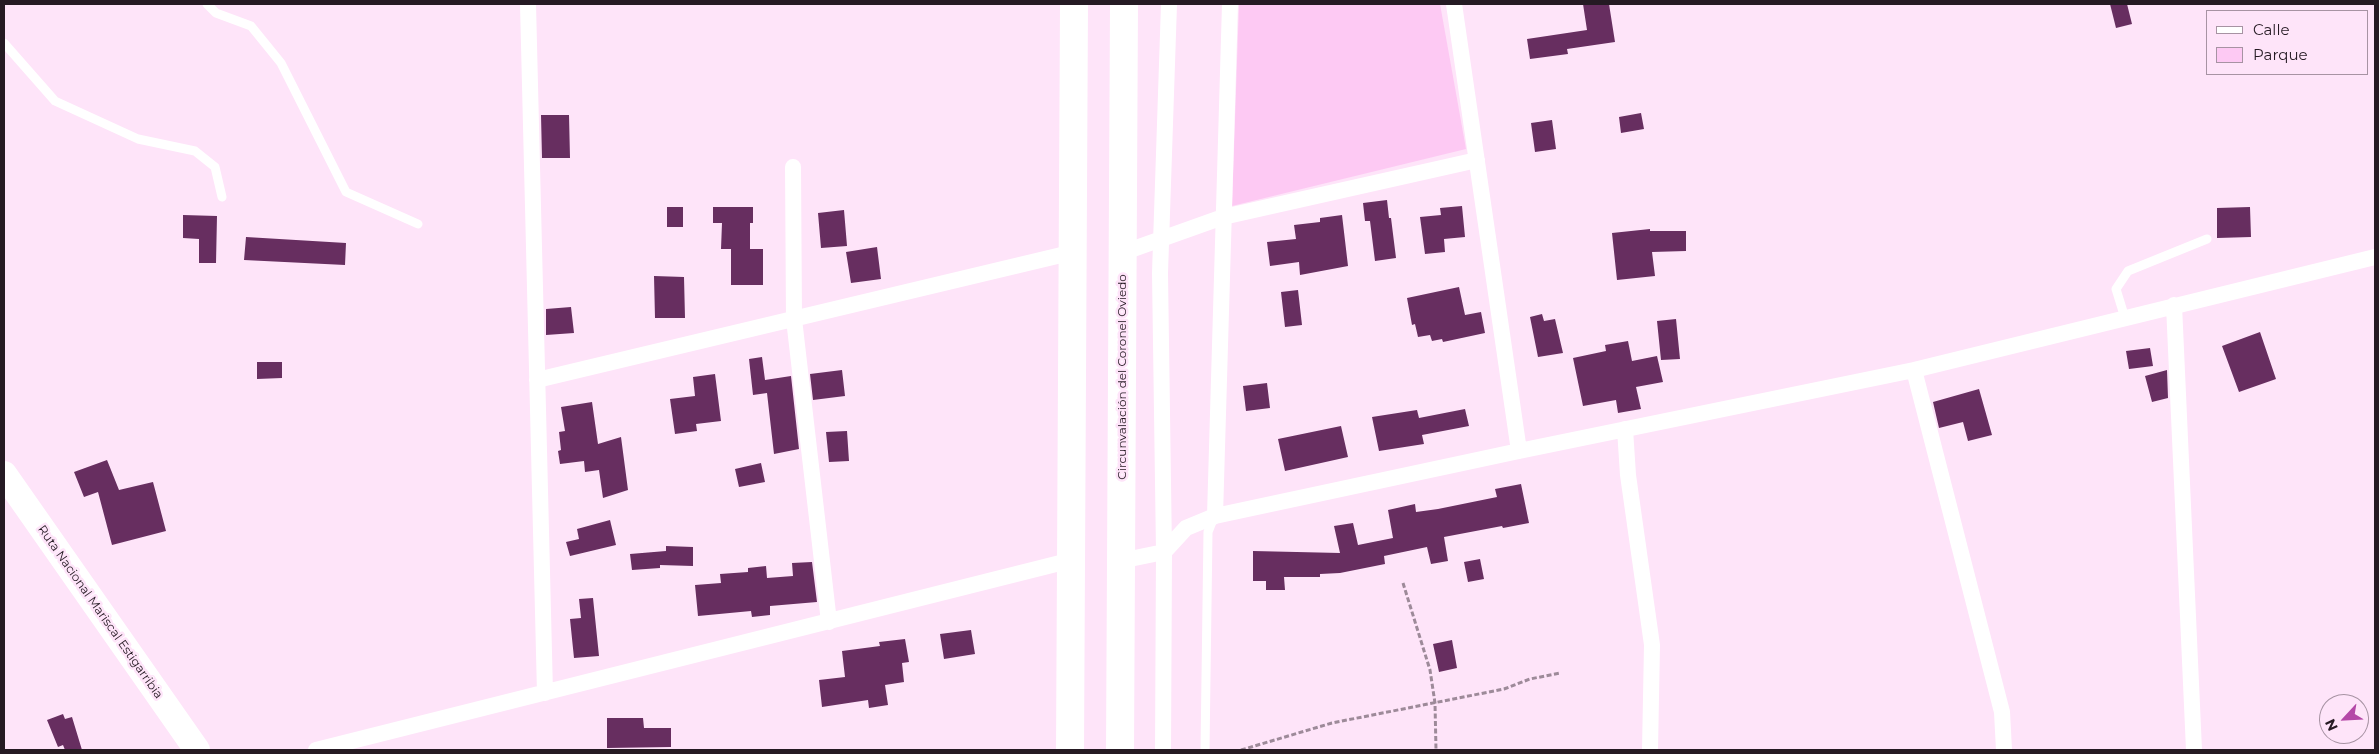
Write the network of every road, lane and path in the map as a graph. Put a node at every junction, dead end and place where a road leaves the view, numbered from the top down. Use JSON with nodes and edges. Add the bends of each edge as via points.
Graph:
{"nodes":[{"id":1,"x":207,"y":4,"type":"edge"},
{"id":2,"x":528,"y":4,"type":"edge"},
{"id":3,"x":1074,"y":4,"type":"edge"},
{"id":4,"x":1124,"y":4,"type":"edge"},
{"id":5,"x":1169,"y":4,"type":"edge"},
{"id":6,"x":1230,"y":4,"type":"edge"},
{"id":7,"x":1454,"y":4,"type":"edge"},
{"id":8,"x":4,"y":43,"type":"edge"},
{"id":9,"x":1477,"y":160,"type":"junction"},
{"id":10,"x":793,"y":168,"type":"dead end"},
{"id":11,"x":222,"y":197,"type":"dead end"},
{"id":12,"x":1223,"y":217,"type":"junction"},
{"id":13,"x":418,"y":224,"type":"dead end"},
{"id":14,"x":1162,"y":239,"type":"junction"},
{"id":15,"x":2207,"y":239,"type":"dead end"},
{"id":16,"x":1074,"y":252,"type":"junction"},
{"id":17,"x":1122,"y":253,"type":"junction"},
{"id":18,"x":2375,"y":257,"type":"edge"},
{"id":19,"x":2174,"y":306,"type":"junction"},
{"id":20,"x":2125,"y":318,"type":"junction"},
{"id":21,"x":794,"y":319,"type":"junction"},
{"id":22,"x":1914,"y":370,"type":"junction"},
{"id":23,"x":537,"y":380,"type":"junction"},
{"id":24,"x":1625,"y":429,"type":"junction"},
{"id":25,"x":1519,"y":450,"type":"junction"},
{"id":26,"x":4,"y":474,"type":"edge"},
{"id":27,"x":1215,"y":516,"type":"junction"},
{"id":28,"x":1164,"y":552,"type":"junction"},
{"id":29,"x":1072,"y":560,"type":"junction"},
{"id":30,"x":1120,"y":561,"type":"junction"},
{"id":31,"x":1403,"y":583,"type":"dead end"},
{"id":32,"x":830,"y":622,"type":"junction"},
{"id":33,"x":1560,"y":673,"type":"dead end"},
{"id":34,"x":545,"y":693,"type":"junction"},
{"id":35,"x":1435,"y":703,"type":"junction"},
{"id":36,"x":197,"y":750,"type":"edge"},
{"id":37,"x":316,"y":750,"type":"edge"},
{"id":38,"x":1070,"y":750,"type":"edge"},
{"id":39,"x":1120,"y":750,"type":"edge"},
{"id":40,"x":1163,"y":750,"type":"edge"},
{"id":41,"x":1205,"y":750,"type":"edge"},
{"id":42,"x":1241,"y":750,"type":"edge"},
{"id":43,"x":1436,"y":750,"type":"edge"},
{"id":44,"x":1650,"y":750,"type":"edge"},
{"id":45,"x":2004,"y":750,"type":"edge"},
{"id":46,"x":2194,"y":750,"type":"edge"}],
"edges":[{"from":1,"to":13,"type":"lane","via":[[216,13],[251,26],[281,63],[346,192]]},
{"from":2,"to":23,"type":"street"},
{"from":3,"to":16,"type":"highway"},
{"from":4,"to":17,"type":"highway","name":"Circunvalación del Coronel Oviedo"},
{"from":5,"to":14,"type":"street"},
{"from":6,"to":12,"type":"street"},
{"from":7,"to":9,"type":"street"},
{"from":8,"to":11,"type":"lane","via":[[55,101],[138,139],[195,151],[215,167]]},
{"from":9,"to":12,"type":"street"},
{"from":9,"to":25,"type":"street"},
{"from":10,"to":21,"type":"street"},
{"from":12,"to":14,"type":"street"},
{"from":12,"to":27,"type":"street"},
{"from":14,"to":17,"type":"street"},
{"from":14,"to":28,"type":"street"},
{"from":15,"to":20,"type":"lane","via":[[2128,271],[2116,288]]},
{"from":16,"to":21,"type":"street"},
{"from":16,"to":29,"type":"highway"},
{"from":17,"to":30,"type":"highway","name":"Circunvalación del Coronel Oviedo"},
{"from":18,"to":19,"type":"street"},
{"from":19,"to":20,"type":"street"},
{"from":19,"to":46,"type":"street"},
{"from":20,"to":22,"type":"street"},
{"from":21,"to":23,"type":"street"},
{"from":21,"to":32,"type":"street"},
{"from":22,"to":24,"type":"street"},
{"from":22,"to":45,"type":"street","via":[[2002,712]]},
{"from":23,"to":34,"type":"street"},
{"from":24,"to":25,"type":"street"},
{"from":24,"to":44,"type":"street","via":[[1628,475],[1652,644]]},
{"from":25,"to":27,"type":"street"},
{"from":26,"to":36,"type":"main road","name":"Ruta Nacional Mariscal Estigarribia"},
{"from":27,"to":28,"type":"street","via":[[1186,528]]},
{"from":27,"to":41,"type":"lane","via":[[1208,532]]},
{"from":28,"to":30,"type":"street"},
{"from":28,"to":40,"type":"street"},
{"from":29,"to":32,"type":"street"},
{"from":29,"to":38,"type":"highway"},
{"from":30,"to":39,"type":"highway","name":"Circunvalación del Coronel Oviedo"},
{"from":31,"to":35,"type":"path","via":[[1430,670]]},
{"from":32,"to":34,"type":"street"},
{"from":33,"to":35,"type":"path"},
{"from":34,"to":37,"type":"street"},
{"from":35,"to":42,"type":"path","via":[[1332,723]]},
{"from":35,"to":43,"type":"path"}]}
